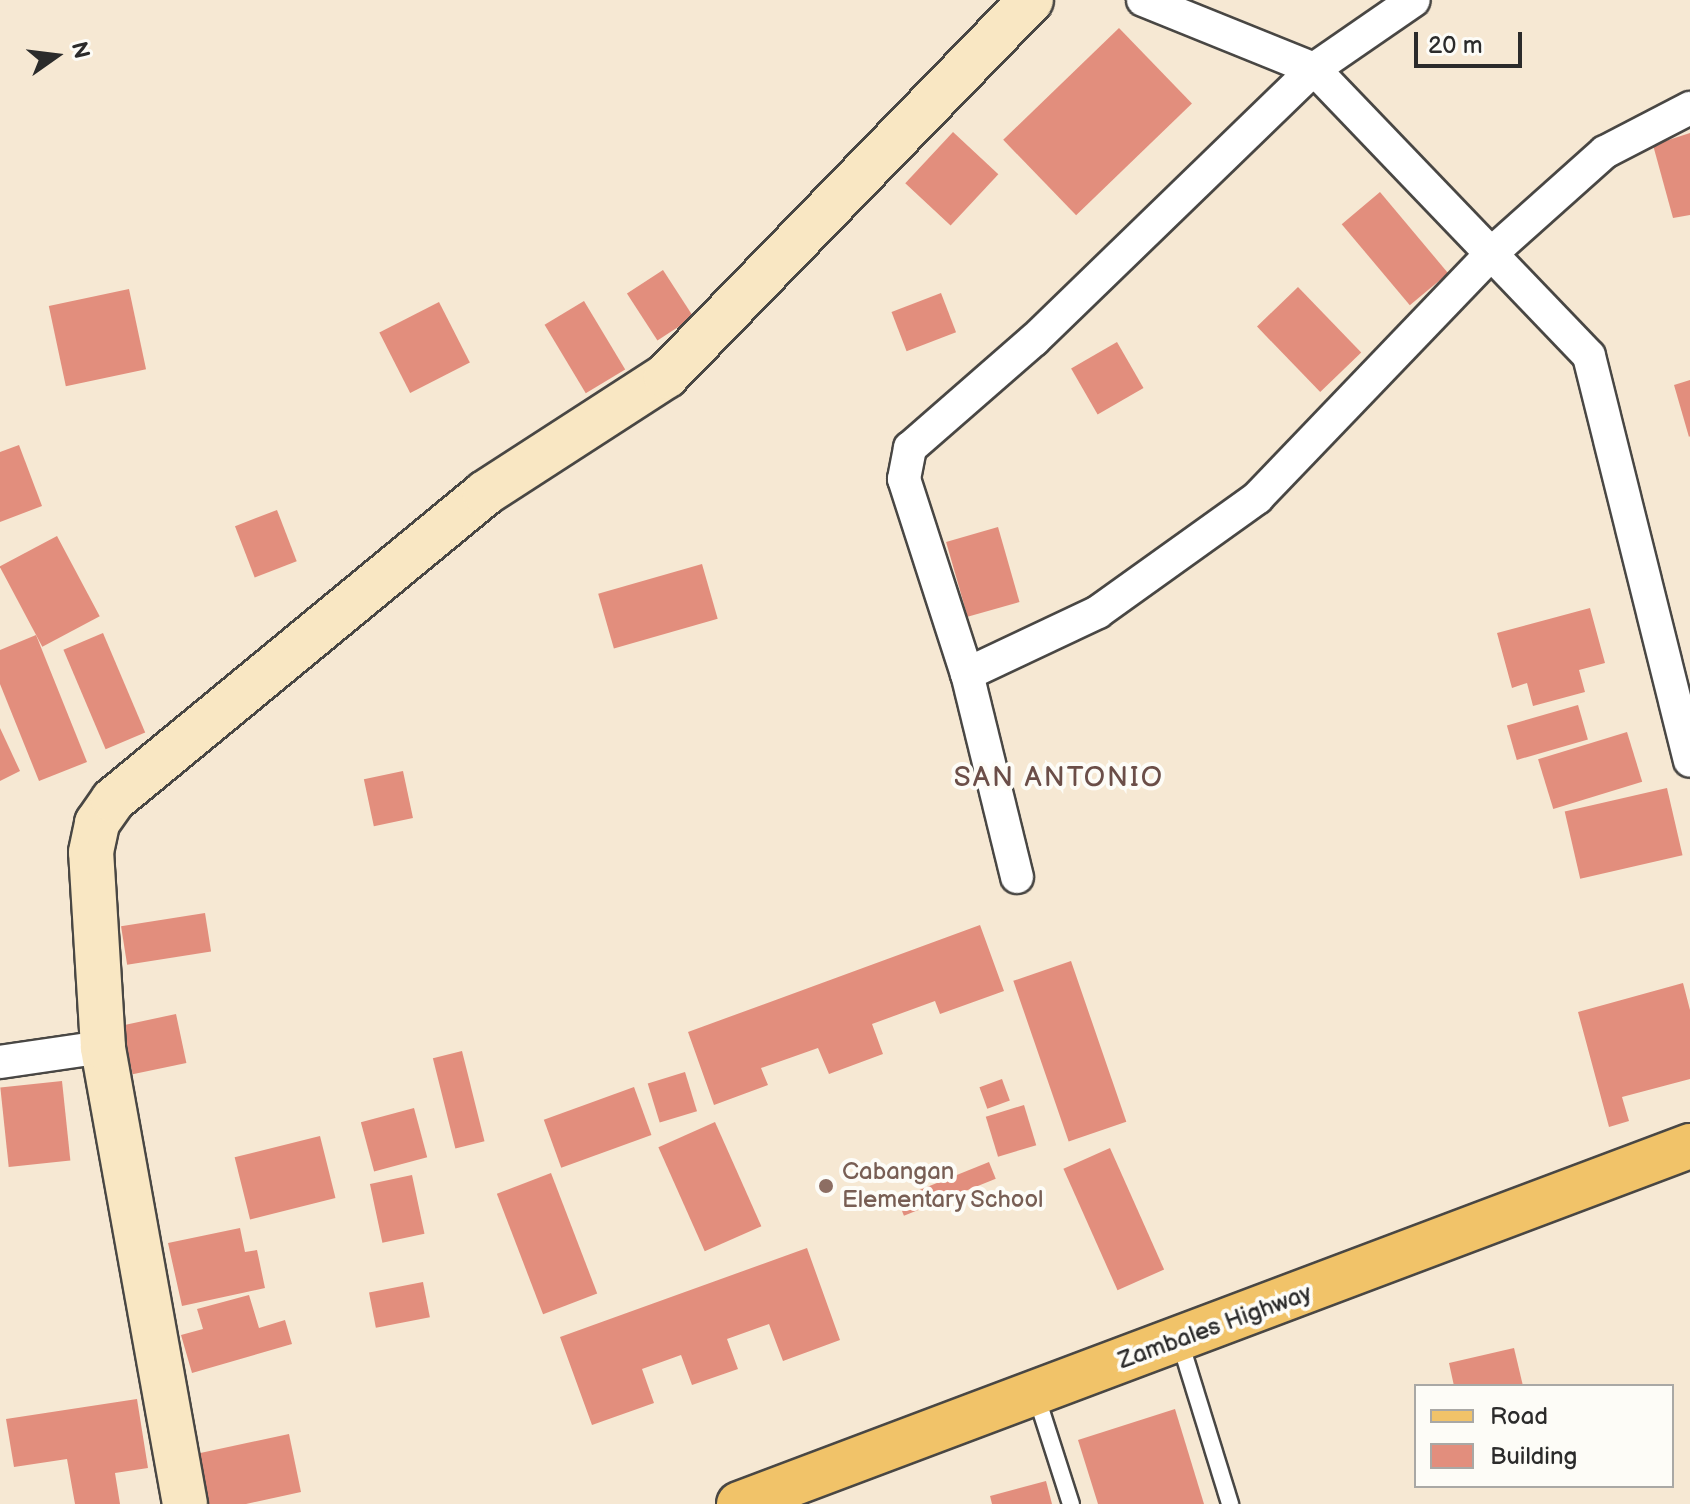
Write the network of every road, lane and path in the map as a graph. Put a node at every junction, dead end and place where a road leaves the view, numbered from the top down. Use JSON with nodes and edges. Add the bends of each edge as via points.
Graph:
{"nodes":[{"id":1,"x":1031,"y":0,"type":"edge"},
{"id":2,"x":1143,"y":0,"type":"edge"},
{"id":3,"x":1414,"y":0,"type":"edge"},
{"id":4,"x":1314,"y":69,"type":"junction"},
{"id":5,"x":1690,"y":108,"type":"edge"},
{"id":6,"x":1493,"y":252,"type":"junction"},
{"id":7,"x":967,"y":674,"type":"junction"},
{"id":8,"x":1690,"y":761,"type":"edge"},
{"id":9,"x":1017,"y":877,"type":"dead end"},
{"id":10,"x":103,"y":1047,"type":"junction"},
{"id":11,"x":0,"y":1062,"type":"edge"},
{"id":12,"x":1690,"y":1146,"type":"edge"},
{"id":13,"x":1180,"y":1342,"type":"junction"},
{"id":14,"x":1035,"y":1391,"type":"junction"},
{"id":15,"x":185,"y":1504,"type":"edge"},
{"id":16,"x":739,"y":1504,"type":"edge"},
{"id":17,"x":1071,"y":1504,"type":"edge"},
{"id":18,"x":1230,"y":1504,"type":"edge"}],
"edges":[{"from":1,"to":10,"type":"street","via":[[666,376],[485,493],[113,800],[97,823],[91,852]]},
{"from":2,"to":4,"type":"street"},
{"from":3,"to":4,"type":"street"},
{"from":4,"to":6,"type":"street"},
{"from":4,"to":7,"type":"street","via":[[1034,340],[910,448],[904,479]]},
{"from":5,"to":6,"type":"street","via":[[1605,152]]},
{"from":6,"to":7,"type":"street","via":[[1257,498],[1098,612]]},
{"from":6,"to":8,"type":"street","via":[[1589,356]]},
{"from":7,"to":9,"type":"street"},
{"from":10,"to":11,"type":"street"},
{"from":10,"to":15,"type":"street"},
{"from":12,"to":13,"type":"main road","name":"Zambales Highway"},
{"from":13,"to":14,"type":"main road","name":"Zambales Highway"},
{"from":13,"to":18,"type":"lane"},
{"from":14,"to":16,"type":"main road","name":"Zambales Highway"},
{"from":14,"to":17,"type":"lane"}]}
